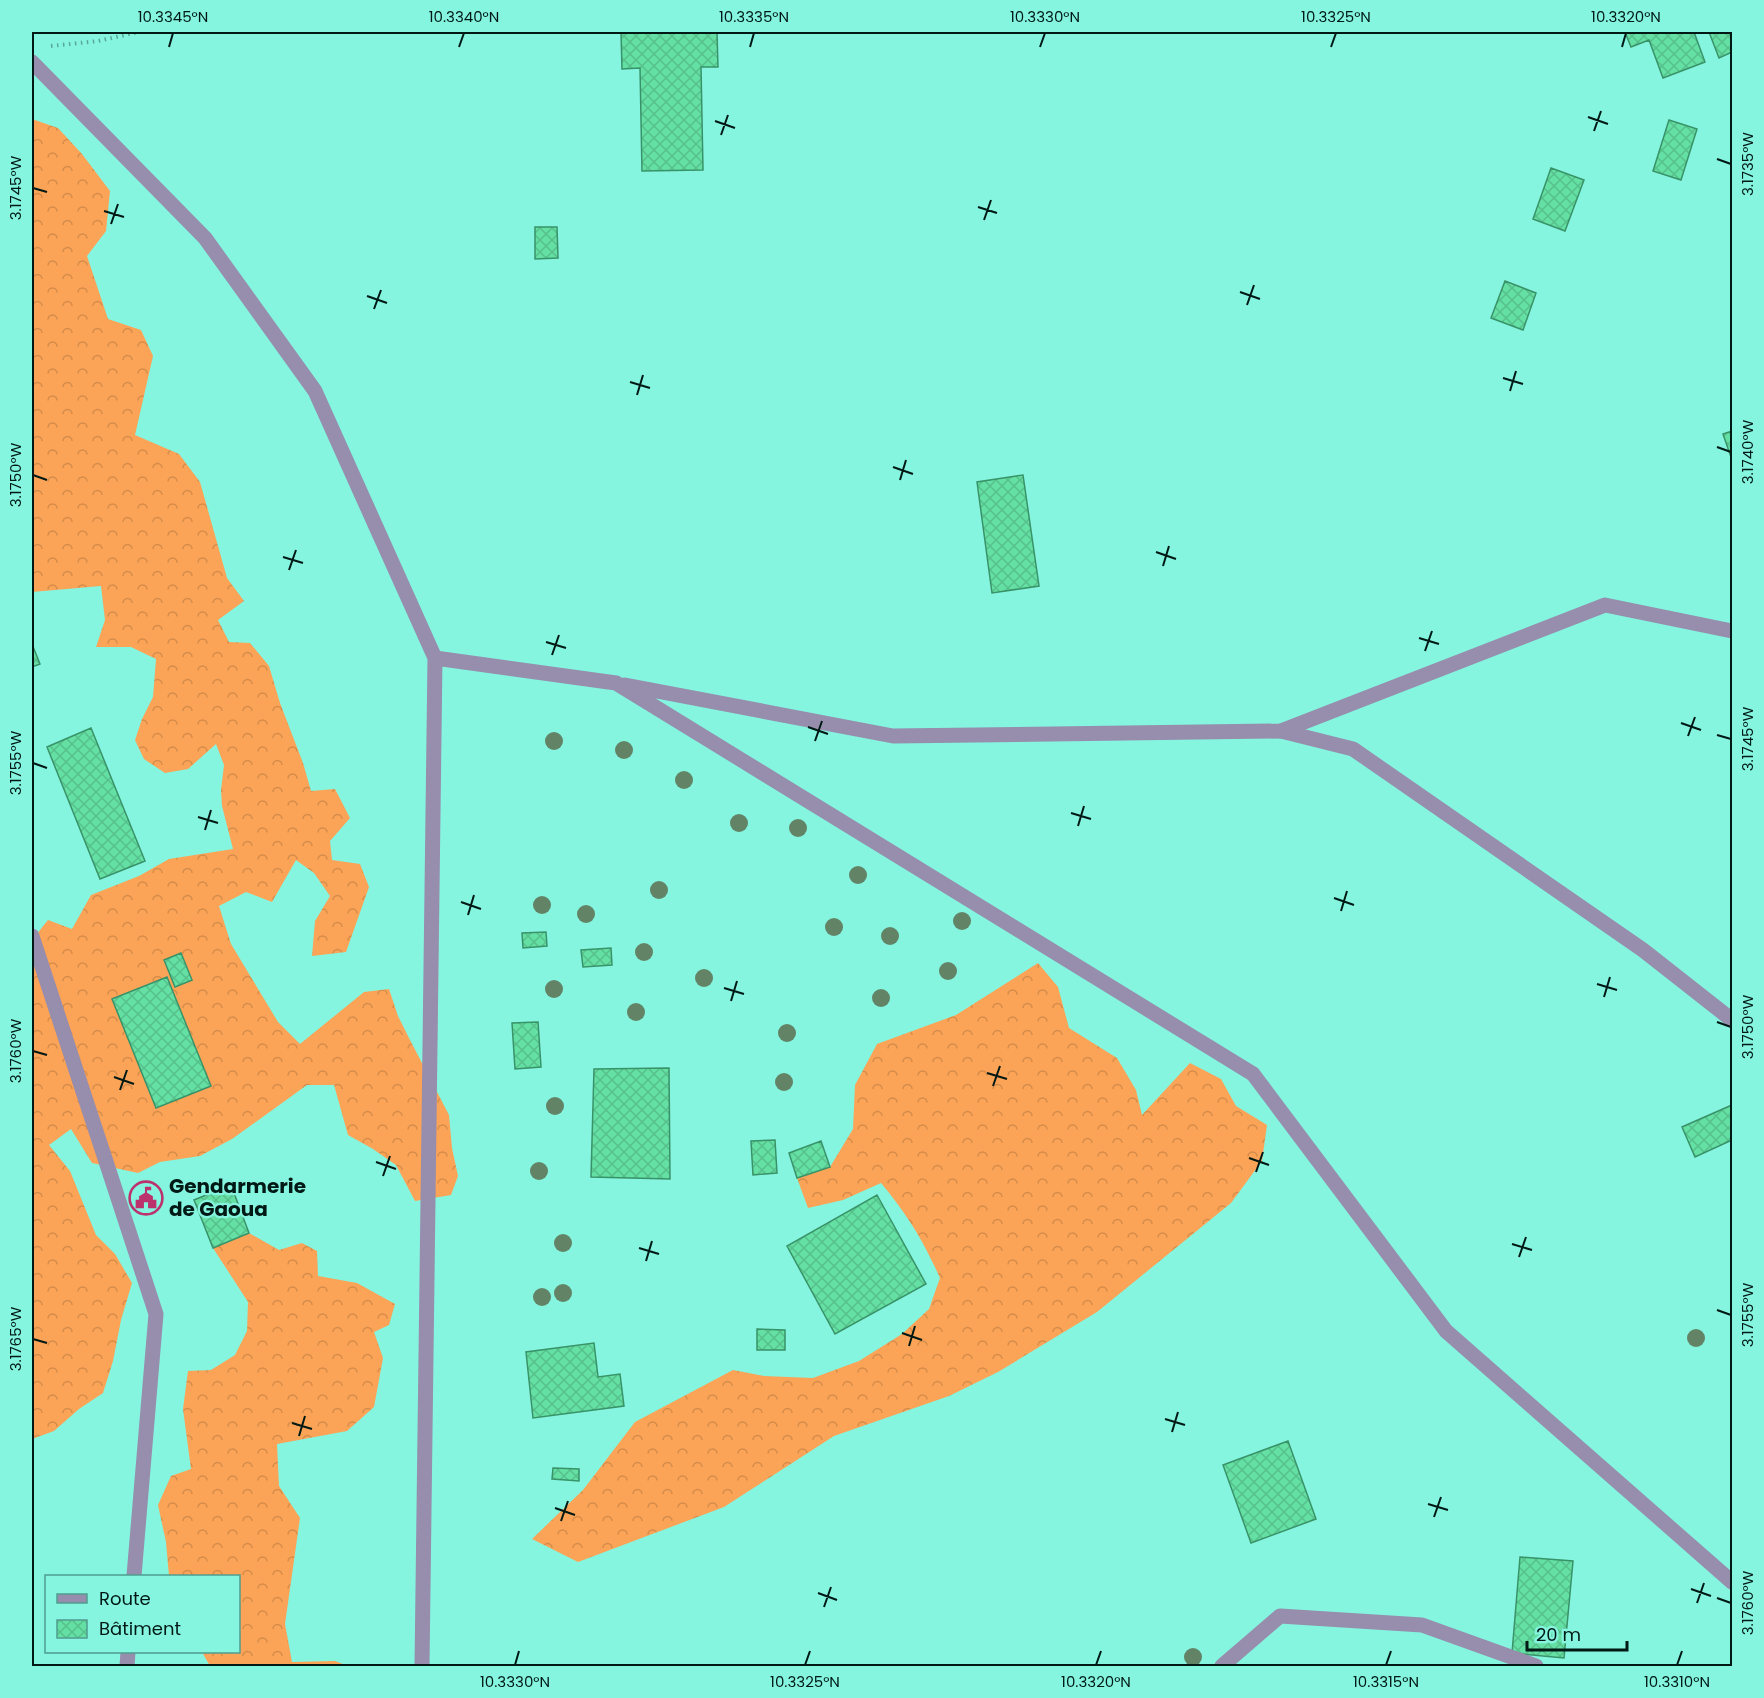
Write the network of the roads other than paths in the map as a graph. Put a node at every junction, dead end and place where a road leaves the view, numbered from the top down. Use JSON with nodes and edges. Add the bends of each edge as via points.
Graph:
{"nodes":[{"id":1,"x":32,"y":62,"type":"edge"},
{"id":2,"x":1732,"y":632,"type":"edge"},
{"id":3,"x":435,"y":658,"type":"junction"},
{"id":4,"x":616,"y":683,"type":"junction"},
{"id":5,"x":1281,"y":731,"type":"junction"},
{"id":6,"x":32,"y":936,"type":"edge"},
{"id":7,"x":1732,"y":1020,"type":"edge"},
{"id":8,"x":134,"y":1575,"type":"edge"},
{"id":9,"x":1732,"y":1582,"type":"edge"},
{"id":10,"x":422,"y":1666,"type":"edge"},
{"id":11,"x":1221,"y":1666,"type":"edge"},
{"id":12,"x":1536,"y":1666,"type":"edge"}],
"edges":[{"from":1,"to":3,"type":"street","via":[[205,238],[315,392]]},
{"from":2,"to":5,"type":"street","via":[[1605,605]]},
{"from":3,"to":4,"type":"street"},
{"from":3,"to":10,"type":"street"},
{"from":4,"to":5,"type":"street","via":[[893,736]]},
{"from":4,"to":9,"type":"street","via":[[1254,1074],[1446,1330]]},
{"from":5,"to":7,"type":"street","via":[[1353,749],[1643,950]]},
{"from":6,"to":8,"type":"street","via":[[156,1314]]},
{"from":11,"to":12,"type":"street","via":[[1281,1616],[1422,1625]]}]}
